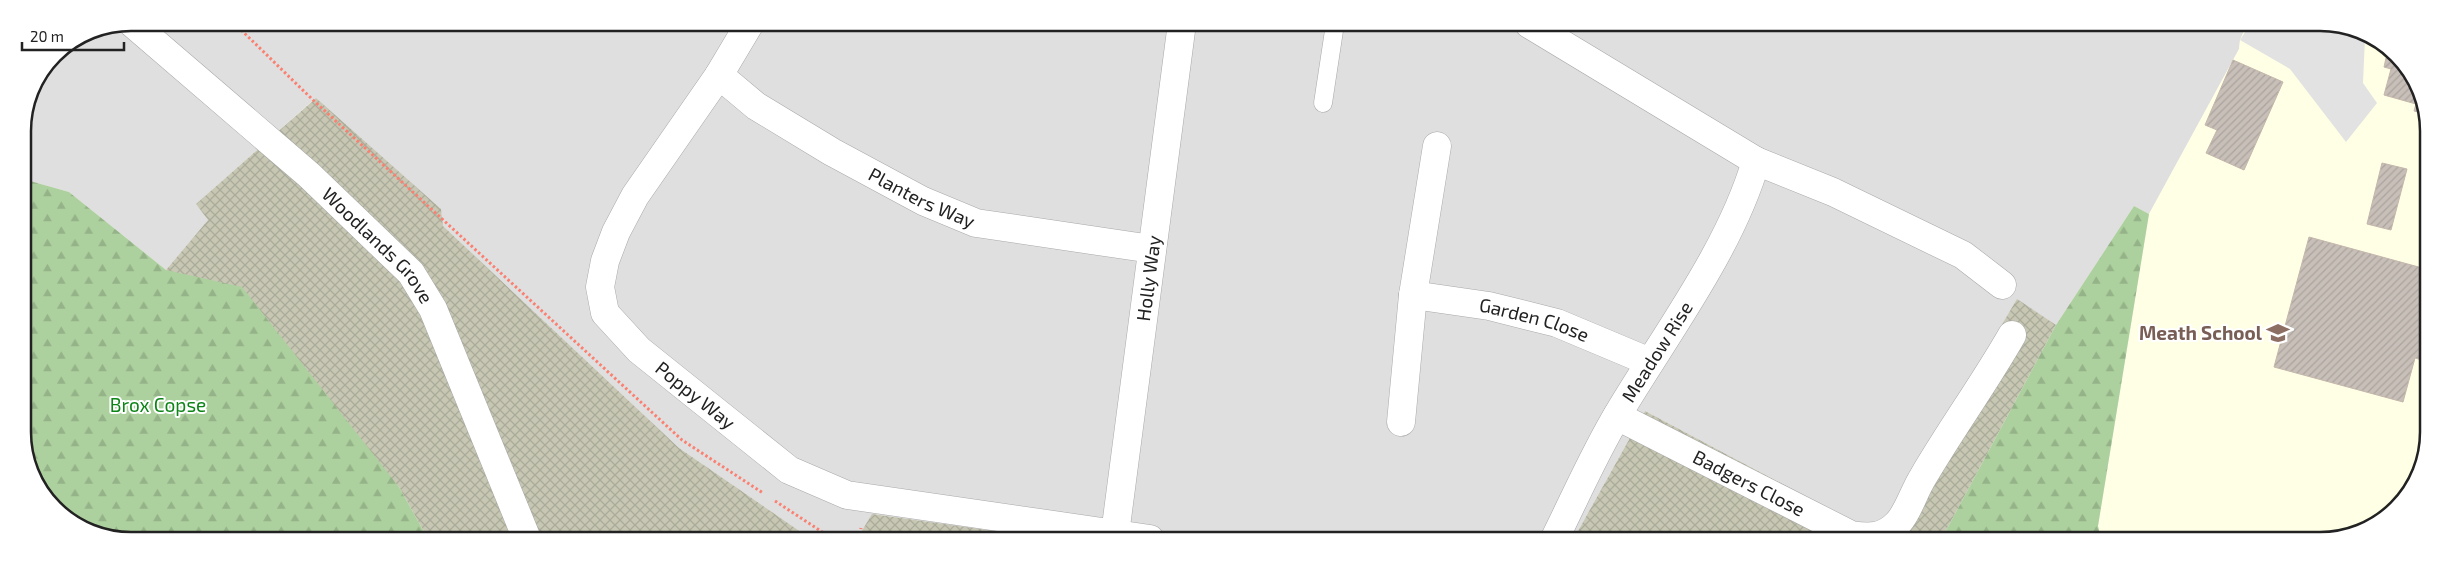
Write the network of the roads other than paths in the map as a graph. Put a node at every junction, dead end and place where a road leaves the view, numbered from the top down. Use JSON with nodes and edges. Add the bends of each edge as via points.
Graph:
{"nodes":[{"id":1,"x":142,"y":31,"type":"edge"},
{"id":2,"x":745,"y":31,"type":"edge"},
{"id":3,"x":1181,"y":31,"type":"edge"},
{"id":4,"x":1334,"y":31,"type":"edge"},
{"id":5,"x":1541,"y":31,"type":"edge"},
{"id":6,"x":719,"y":75,"type":"junction"},
{"id":7,"x":1323,"y":103,"type":"dead end"},
{"id":8,"x":1437,"y":146,"type":"dead end"},
{"id":9,"x":1756,"y":161,"type":"junction"},
{"id":10,"x":1152,"y":249,"type":"junction"},
{"id":11,"x":2002,"y":285,"type":"dead end"},
{"id":12,"x":1413,"y":295,"type":"junction"},
{"id":13,"x":2012,"y":335,"type":"dead end"},
{"id":14,"x":1650,"y":362,"type":"junction"},
{"id":15,"x":1617,"y":416,"type":"junction"},
{"id":16,"x":1401,"y":422,"type":"dead end"},
{"id":17,"x":524,"y":532,"type":"edge"},
{"id":18,"x":1101,"y":532,"type":"edge"},
{"id":19,"x":1115,"y":532,"type":"edge"},
{"id":20,"x":1558,"y":532,"type":"edge"},
{"id":21,"x":1844,"y":532,"type":"edge"},
{"id":22,"x":1887,"y":532,"type":"edge"}],
"edges":[{"from":1,"to":17,"type":"street","name":"Woodlands Grove","via":[[309,175],[411,273],[433,309]]},
{"from":2,"to":6,"type":"street","name":"Poppy Way"},
{"from":3,"to":10,"type":"street","name":"Holly Way"},
{"from":4,"to":7,"type":"lane"},
{"from":5,"to":9,"type":"street"},
{"from":6,"to":10,"type":"street","name":"Planters Way","via":[[756,106],[832,152],[923,201],[976,223]]},
{"from":6,"to":18,"type":"street","name":"Poppy Way","via":[[635,196],[616,232],[600,287],[605,313],[639,350],[789,470],[846,495]]},
{"from":8,"to":12,"type":"street"},
{"from":9,"to":11,"type":"street","via":[[1833,192],[1963,256]]},
{"from":9,"to":14,"type":"street","name":"Meadow Rise","via":[[1748,189],[1726,234]]},
{"from":10,"to":19,"type":"street","name":"Holly Way"},
{"from":12,"to":14,"type":"street","name":"Garden Close","via":[[1489,306],[1557,324]]},
{"from":12,"to":16,"type":"street"},
{"from":13,"to":22,"type":"street","name":"Badgers Close","via":[[1922,478],[1898,524]]},
{"from":14,"to":15,"type":"street","name":"Meadow Rise"},
{"from":15,"to":20,"type":"street","name":"Meadow Rise"},
{"from":15,"to":21,"type":"street","name":"Badgers Close"}]}
